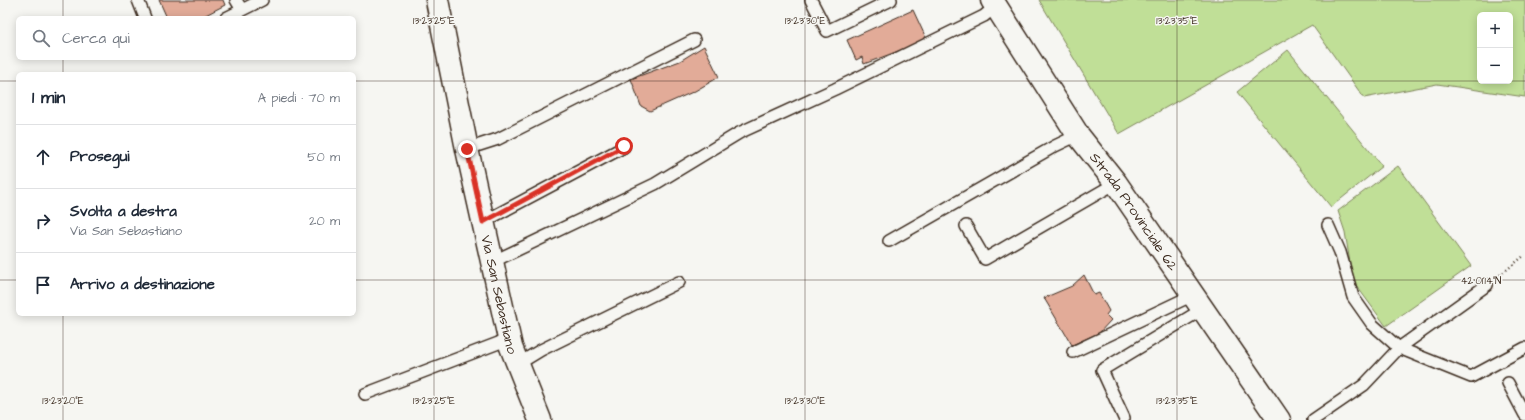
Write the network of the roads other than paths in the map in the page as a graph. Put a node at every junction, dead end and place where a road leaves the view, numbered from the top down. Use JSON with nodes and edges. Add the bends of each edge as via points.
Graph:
{"nodes":[{"id":1,"x":138,"y":0,"type":"edge"},
{"id":2,"x":236,"y":0,"type":"edge"},
{"id":3,"x":262,"y":0,"type":"edge"},
{"id":4,"x":437,"y":0,"type":"edge"},
{"id":5,"x":810,"y":0,"type":"edge"},
{"id":6,"x":891,"y":0,"type":"edge"},
{"id":7,"x":994,"y":3,"type":"edge"},
{"id":8,"x":242,"y":10,"type":"junction"},
{"id":9,"x":144,"y":16,"type":"edge"},
{"id":10,"x":230,"y":16,"type":"edge"},
{"id":11,"x":694,"y":40,"type":"dead end"},
{"id":12,"x":1078,"y":135,"type":"junction"},
{"id":13,"x":624,"y":146,"type":"dead end"},
{"id":14,"x":467,"y":149,"type":"junction"},
{"id":15,"x":1116,"y":183,"type":"junction"},
{"id":16,"x":483,"y":222,"type":"junction"},
{"id":17,"x":1328,"y":225,"type":"dead end"},
{"id":18,"x":966,"y":226,"type":"dead end"},
{"id":19,"x":888,"y":241,"type":"dead end"},
{"id":20,"x":492,"y":262,"type":"junction"},
{"id":21,"x":680,"y":282,"type":"dead end"},
{"id":22,"x":1487,"y":285,"type":"road end"},
{"id":23,"x":1198,"y":302,"type":"junction"},
{"id":24,"x":509,"y":339,"type":"junction"},
{"id":25,"x":1399,"y":348,"type":"junction"},
{"id":26,"x":1525,"y":348,"type":"edge"},
{"id":27,"x":1073,"y":352,"type":"dead end"},
{"id":28,"x":518,"y":364,"type":"junction"},
{"id":29,"x":1508,"y":383,"type":"dead end"},
{"id":30,"x":365,"y":394,"type":"dead end"},
{"id":31,"x":1525,"y":416,"type":"edge"},
{"id":32,"x":1124,"y":418,"type":"dead end"},
{"id":33,"x":540,"y":420,"type":"edge"},
{"id":34,"x":1279,"y":420,"type":"edge"},
{"id":35,"x":1313,"y":420,"type":"edge"},
{"id":36,"x":1521,"y":420,"type":"edge"}],
"edges":[{"from":1,"to":9,"type":"lane"},
{"from":2,"to":8,"type":"lane"},
{"from":3,"to":8,"type":"lane"},
{"from":4,"to":14,"type":"street","name":"Via San Sebastiano"},
{"from":5,"to":6,"type":"lane","via":[[827,31]]},
{"from":7,"to":12,"type":"street","name":"Strada Provinciale 62"},
{"from":7,"to":20,"type":"lane","via":[[984,16],[739,132],[655,184]]},
{"from":8,"to":10,"type":"lane"},
{"from":11,"to":14,"type":"lane","via":[[498,139]]},
{"from":12,"to":15,"type":"street","name":"Strada Provinciale 62"},
{"from":12,"to":19,"type":"lane"},
{"from":13,"to":16,"type":"lane"},
{"from":14,"to":16,"type":"street","name":"Via San Sebastiano"},
{"from":15,"to":18,"type":"lane","via":[[985,259]]},
{"from":15,"to":23,"type":"street","name":"Strada Provinciale 62"},
{"from":16,"to":20,"type":"street","name":"Via San Sebastiano"},
{"from":17,"to":25,"type":"lane","via":[[1340,252],[1353,298],[1372,324]]},
{"from":20,"to":24,"type":"street","name":"Via San Sebastiano"},
{"from":21,"to":28,"type":"lane","via":[[541,350]]},
{"from":22,"to":25,"type":"lane"},
{"from":23,"to":27,"type":"lane"},
{"from":23,"to":32,"type":"lane","via":[[1102,370]]},
{"from":23,"to":34,"type":"street","name":"Strada Provinciale 62"},
{"from":24,"to":28,"type":"street","name":"Via San Sebastiano"},
{"from":24,"to":30,"type":"lane"},
{"from":25,"to":26,"type":"lane","via":[[1471,377]]},
{"from":25,"to":35,"type":"lane","via":[[1364,385]]},
{"from":28,"to":33,"type":"street","name":"Via San Sebastiano"},
{"from":29,"to":31,"type":"lane"},
{"from":31,"to":36,"type":"lane"}]}
